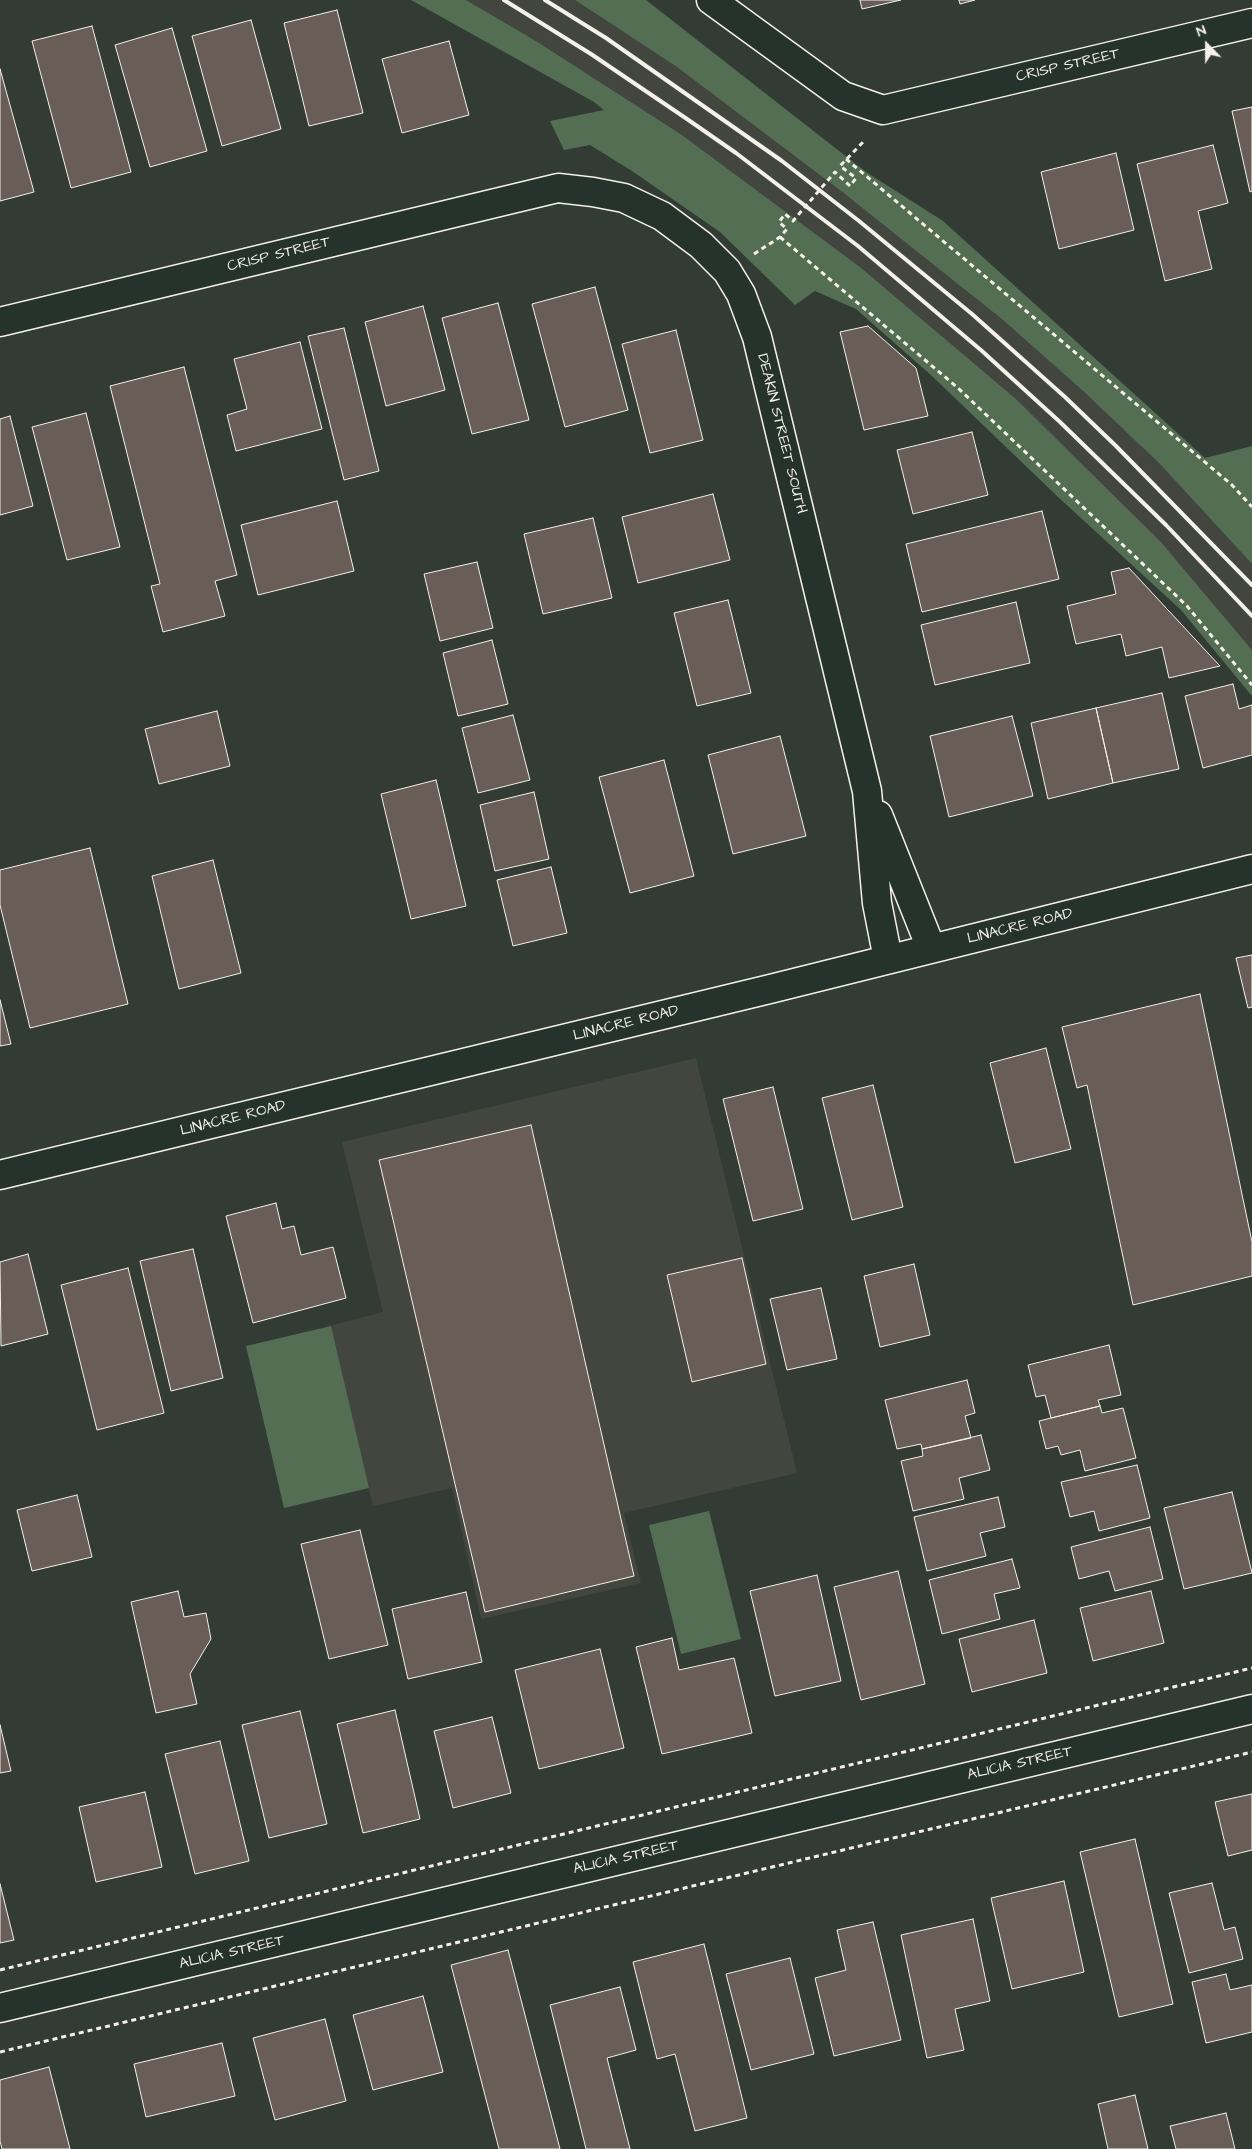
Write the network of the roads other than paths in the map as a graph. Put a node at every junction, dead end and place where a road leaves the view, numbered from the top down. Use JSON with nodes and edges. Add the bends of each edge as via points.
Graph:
{"nodes":[{"id":1,"x":711,"y":0,"type":"edge"},
{"id":2,"x":1252,"y":23,"type":"edge"},
{"id":3,"x":558,"y":188,"type":"joint"},
{"id":4,"x":0,"y":322,"type":"edge"},
{"id":5,"x":867,"y":791,"type":"junction"},
{"id":6,"x":1252,"y":869,"type":"edge"},
{"id":7,"x":932,"y":948,"type":"junction"},
{"id":8,"x":888,"y":959,"type":"junction"},
{"id":9,"x":0,"y":1175,"type":"edge"},
{"id":10,"x":1252,"y":1709,"type":"edge"},
{"id":11,"x":0,"y":2008,"type":"edge"}],
"edges":[{"from":1,"to":2,"type":"street","name":"CRISP STREET","via":[[843,96],[891,108]]},
{"from":3,"to":4,"type":"street","name":"CRISP STREET"},
{"from":3,"to":5,"type":"street","name":"DEAKIN STREET SOUTH","via":[[624,198],[662,216],[701,245],[727,271],[741,294],[757,337]]},
{"from":5,"to":7,"type":"street","name":"DEAKIN STREET SOUTH"},
{"from":5,"to":8,"type":"street","name":"DEAKIN STREET SOUTH","via":[[877,903]]},
{"from":6,"to":7,"type":"street","name":"LINACRE ROAD"},
{"from":7,"to":8,"type":"street","name":"LINACRE ROAD"},
{"from":8,"to":9,"type":"street","name":"LINACRE ROAD"},
{"from":10,"to":11,"type":"street","name":"ALICIA STREET"}]}
